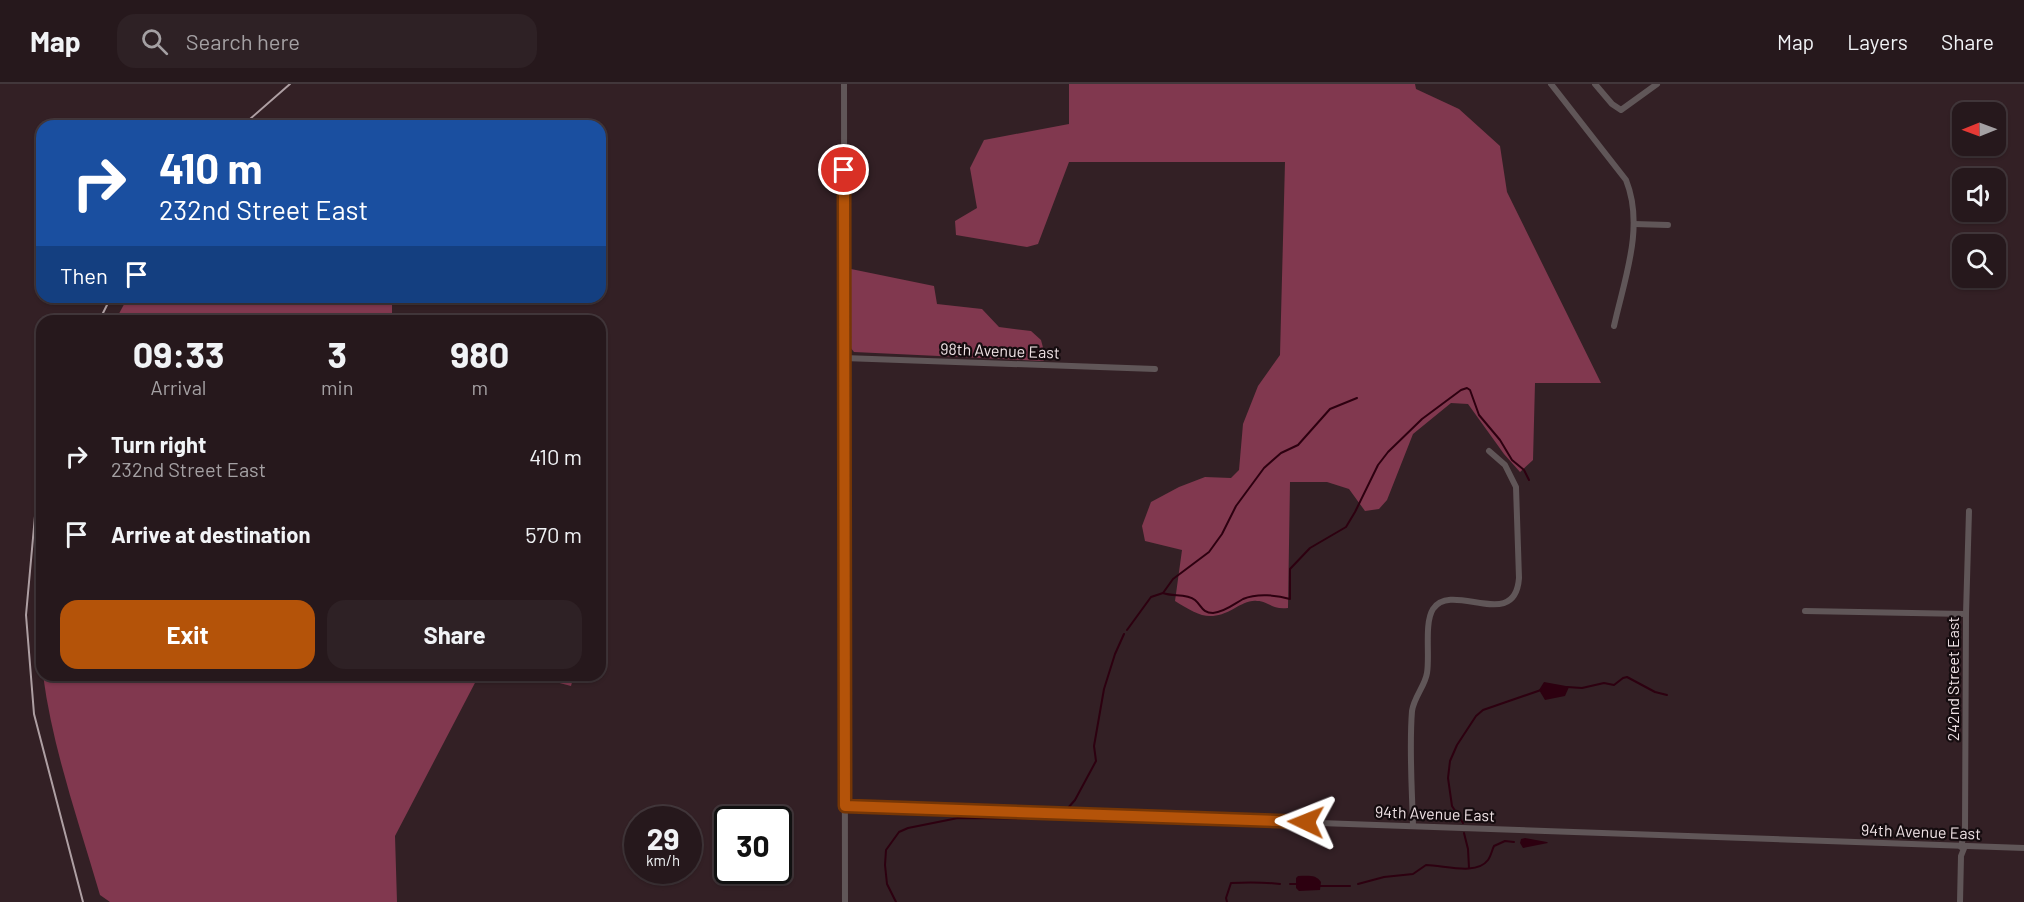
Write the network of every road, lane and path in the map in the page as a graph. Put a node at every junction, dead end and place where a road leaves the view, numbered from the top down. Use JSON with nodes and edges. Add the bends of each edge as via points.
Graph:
{"nodes":[{"id":1,"x":844,"y":84,"type":"edge"},
{"id":2,"x":1551,"y":84,"type":"edge"},
{"id":3,"x":1595,"y":84,"type":"edge"},
{"id":4,"x":1657,"y":84,"type":"edge"},
{"id":5,"x":1634,"y":224,"type":"junction"},
{"id":6,"x":1668,"y":225,"type":"dead end"},
{"id":7,"x":1614,"y":326,"type":"dead end"},
{"id":8,"x":844,"y":358,"type":"junction"},
{"id":9,"x":1155,"y":369,"type":"dead end"},
{"id":10,"x":1489,"y":451,"type":"dead end"},
{"id":11,"x":1969,"y":511,"type":"dead end"},
{"id":12,"x":1805,"y":611,"type":"dead end"},
{"id":13,"x":1966,"y":614,"type":"junction"},
{"id":14,"x":845,"y":806,"type":"junction"},
{"id":15,"x":1413,"y":826,"type":"junction"},
{"id":16,"x":1963,"y":847,"type":"junction"},
{"id":17,"x":2024,"y":848,"type":"edge"},
{"id":18,"x":845,"y":902,"type":"edge"},
{"id":19,"x":1960,"y":902,"type":"edge"}],
"edges":[{"from":1,"to":8,"type":"street"},
{"from":2,"to":5,"type":"street","via":[[1626,180]]},
{"from":3,"to":4,"type":"street","via":[[1621,110]]},
{"from":5,"to":6,"type":"street"},
{"from":5,"to":7,"type":"street"},
{"from":8,"to":9,"type":"street","name":"98th Avenue East"},
{"from":8,"to":14,"type":"street"},
{"from":10,"to":15,"type":"street","via":[[1505,465],[1516,487],[1517,591],[1510,600],[1498,604],[1446,601],[1434,608],[1427,674],[1412,709]]},
{"from":11,"to":13,"type":"street","name":"242nd Street East"},
{"from":12,"to":13,"type":"street"},
{"from":13,"to":16,"type":"street","name":"242nd Street East"},
{"from":14,"to":15,"type":"street","name":"94th Avenue East"},
{"from":14,"to":18,"type":"street"},
{"from":15,"to":16,"type":"street","name":"94th Avenue East"},
{"from":16,"to":17,"type":"street","name":"94th Avenue East"},
{"from":16,"to":19,"type":"street","name":"242nd Street East"}]}
